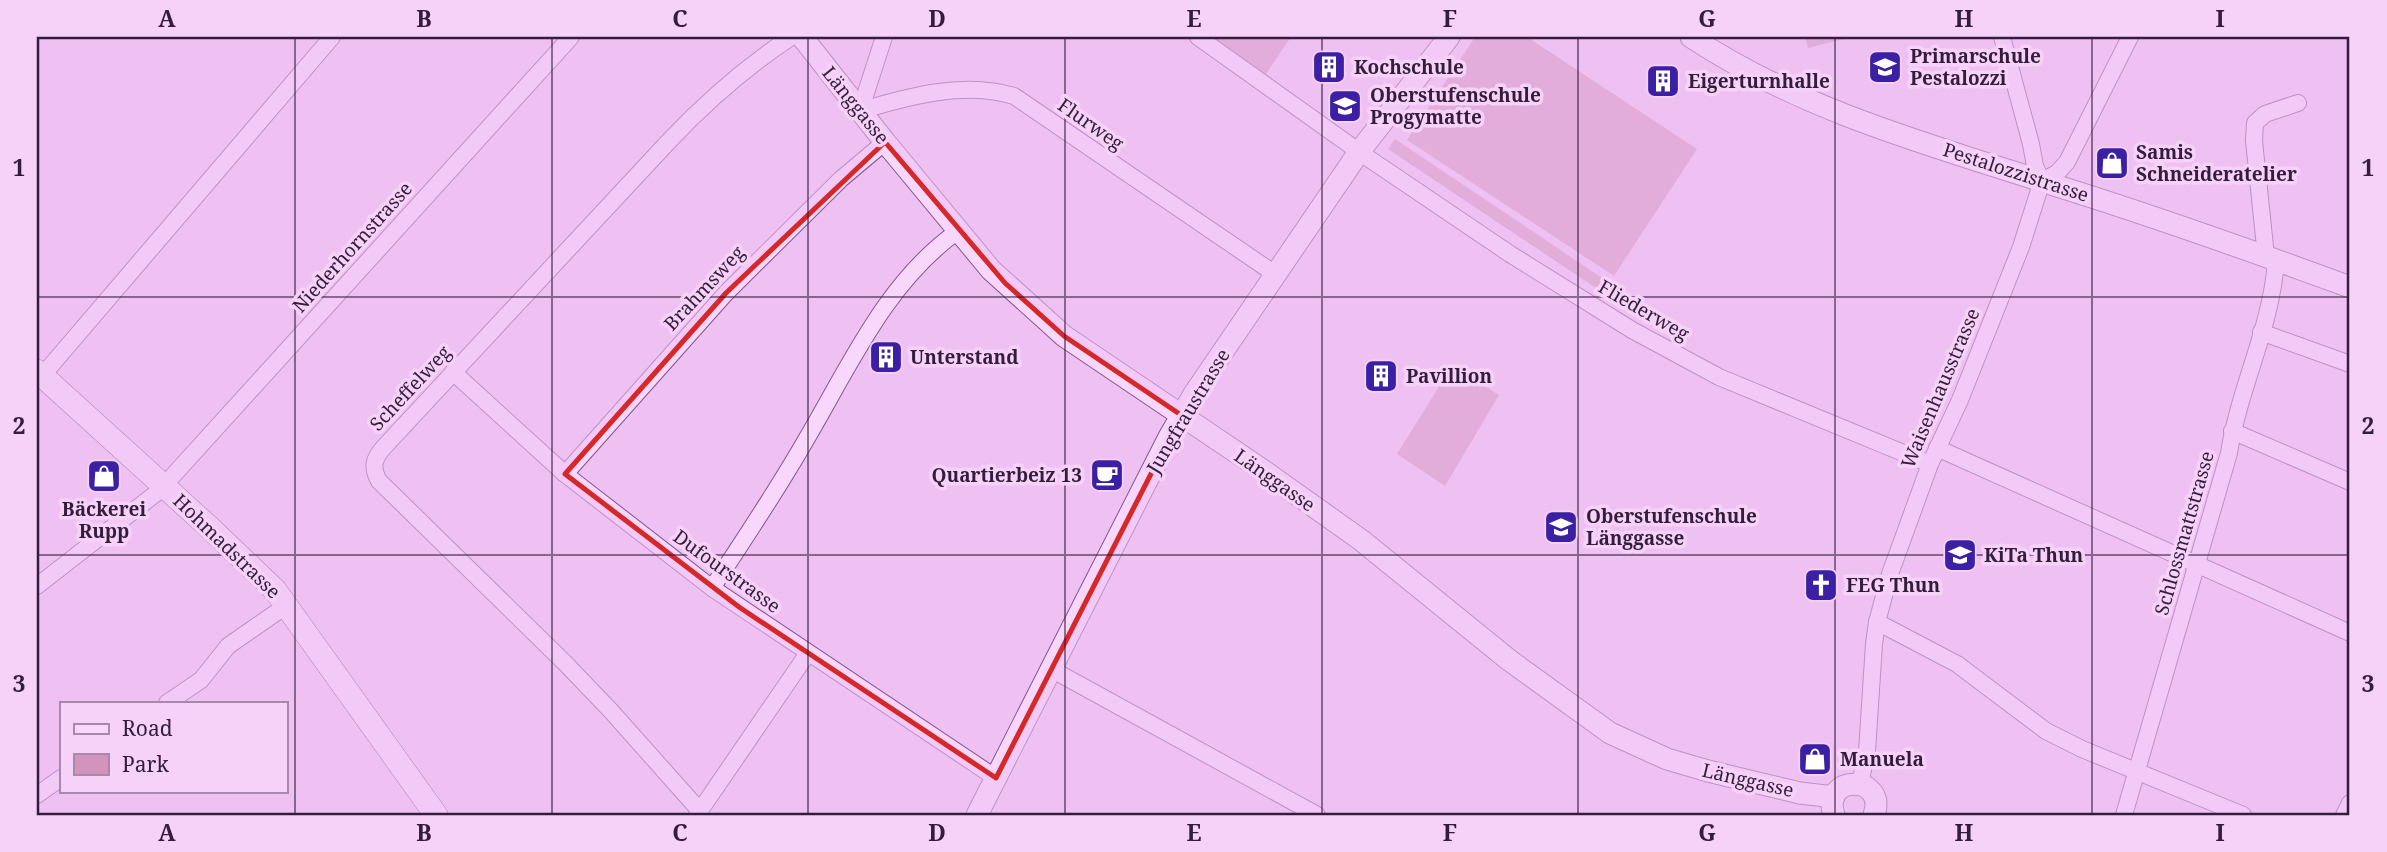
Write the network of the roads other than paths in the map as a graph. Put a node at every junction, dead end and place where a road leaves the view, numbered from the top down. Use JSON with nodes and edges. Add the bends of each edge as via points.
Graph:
{"nodes":[{"id":1,"x":332,"y":37,"type":"edge"},
{"id":2,"x":571,"y":37,"type":"edge"},
{"id":3,"x":791,"y":37,"type":"edge"},
{"id":4,"x":803,"y":37,"type":"edge"},
{"id":5,"x":884,"y":37,"type":"edge"},
{"id":6,"x":1198,"y":37,"type":"edge"},
{"id":7,"x":1450,"y":37,"type":"edge"},
{"id":8,"x":1691,"y":37,"type":"edge"},
{"id":9,"x":2002,"y":37,"type":"edge"},
{"id":10,"x":2130,"y":37,"type":"edge"},
{"id":11,"x":2298,"y":103,"type":"dead end"},
{"id":12,"x":860,"y":111,"type":"junction"},
{"id":13,"x":885,"y":142,"type":"junction"},
{"id":14,"x":1359,"y":152,"type":"junction"},
{"id":15,"x":2042,"y":181,"type":"junction"},
{"id":16,"x":958,"y":231,"type":"junction"},
{"id":17,"x":2271,"y":258,"type":"junction"},
{"id":18,"x":1275,"y":274,"type":"junction"},
{"id":19,"x":2350,"y":287,"type":"edge"},
{"id":20,"x":2261,"y":332,"type":"junction"},
{"id":21,"x":2350,"y":364,"type":"edge"},
{"id":22,"x":453,"y":372,"type":"junction"},
{"id":23,"x":40,"y":374,"type":"edge"},
{"id":24,"x":1181,"y":415,"type":"junction"},
{"id":25,"x":2232,"y":431,"type":"junction"},
{"id":26,"x":1937,"y":448,"type":"junction"},
{"id":27,"x":1930,"y":464,"type":"junction"},
{"id":28,"x":565,"y":474,"type":"junction"},
{"id":29,"x":2350,"y":482,"type":"edge"},
{"id":30,"x":164,"y":486,"type":"junction"},
{"id":31,"x":2196,"y":565,"type":"junction"},
{"id":32,"x":37,"y":586,"type":"edge"},
{"id":33,"x":712,"y":588,"type":"junction"},
{"id":34,"x":287,"y":605,"type":"junction"},
{"id":35,"x":1877,"y":622,"type":"junction"},
{"id":36,"x":2350,"y":633,"type":"edge"},
{"id":37,"x":808,"y":653,"type":"junction"},
{"id":38,"x":1051,"y":669,"type":"junction"},
{"id":39,"x":168,"y":702,"type":"edge"},
{"id":40,"x":2137,"y":772,"type":"junction"},
{"id":41,"x":996,"y":778,"type":"junction"},
{"id":42,"x":60,"y":779,"type":"edge"},
{"id":43,"x":1860,"y":784,"type":"junction"},
{"id":44,"x":37,"y":795,"type":"edge"},
{"id":45,"x":2350,"y":803,"type":"edge"},
{"id":46,"x":1834,"y":806,"type":"edge"},
{"id":47,"x":698,"y":813,"type":"edge"},
{"id":48,"x":436,"y":815,"type":"edge"},
{"id":49,"x":977,"y":815,"type":"edge"},
{"id":50,"x":1317,"y":815,"type":"edge"},
{"id":51,"x":1874,"y":815,"type":"edge"},
{"id":52,"x":2124,"y":815,"type":"edge"},
{"id":53,"x":2243,"y":815,"type":"edge"},
{"id":54,"x":2344,"y":815,"type":"edge"}],
"edges":[{"from":1,"to":23,"type":"street"},
{"from":2,"to":30,"type":"street","name":"Niederhornstrasse"},
{"from":3,"to":22,"type":"street","name":"Scheffelweg","via":[[700,109]]},
{"from":4,"to":12,"type":"street","name":"Länggasse"},
{"from":5,"to":12,"type":"street"},
{"from":6,"to":14,"type":"street","name":"Fliederweg"},
{"from":7,"to":14,"type":"street","name":"Jungfraustrasse"},
{"from":8,"to":15,"type":"street","name":"Pestalozzistrasse","via":[[1830,110]]},
{"from":9,"to":15,"type":"street"},
{"from":10,"to":15,"type":"street","via":[[2067,162]]},
{"from":11,"to":17,"type":"street","name":"Schlossmattstrasse","via":[[2265,114],[2255,123]]},
{"from":12,"to":13,"type":"street","name":"Länggasse"},
{"from":12,"to":18,"type":"street","name":"Flurweg","via":[[957,90],[1014,96]]},
{"from":13,"to":16,"type":"street","name":"Länggasse"},
{"from":13,"to":28,"type":"street","name":"Brahmsweg","via":[[823,196],[726,293]]},
{"from":14,"to":18,"type":"street","name":"Jungfraustrasse"},
{"from":14,"to":27,"type":"street","name":"Fliederweg","via":[[1643,336],[1719,377]]},
{"from":15,"to":17,"type":"street","name":"Pestalozzistrasse"},
{"from":15,"to":26,"type":"street","name":"Waisenhausstrasse","via":[[2021,247]]},
{"from":16,"to":24,"type":"street","name":"Länggasse","via":[[998,276],[1065,336]]},
{"from":16,"to":33,"type":"street","via":[[937,247],[883,310]]},
{"from":17,"to":19,"type":"street","name":"Pestalozzistrasse"},
{"from":17,"to":20,"type":"street","name":"Schlossmattstrasse"},
{"from":18,"to":24,"type":"street","name":"Jungfraustrasse"},
{"from":20,"to":21,"type":"street"},
{"from":20,"to":25,"type":"street","name":"Schlossmattstrasse"},
{"from":22,"to":28,"type":"street","name":"Dufourstrasse"},
{"from":22,"to":47,"type":"street","name":"Scheffelweg","via":[[378,454],[374,473],[611,711]]},
{"from":23,"to":30,"type":"main road","name":"Hohmadstrasse"},
{"from":24,"to":38,"type":"street","name":"Jungfraustrasse"},
{"from":24,"to":46,"type":"street","name":"Länggasse","via":[[1351,533],[1509,660],[1610,733],[1667,759]]},
{"from":25,"to":29,"type":"street"},
{"from":25,"to":31,"type":"street","name":"Schlossmattstrasse"},
{"from":26,"to":27,"type":"street","name":"Waisenhausstrasse"},
{"from":26,"to":31,"type":"street"},
{"from":27,"to":35,"type":"street","name":"Waisenhausstrasse"},
{"from":28,"to":33,"type":"street","name":"Dufourstrasse"},
{"from":30,"to":32,"type":"street","name":"Niederhornstrasse"},
{"from":30,"to":34,"type":"main road","name":"Hohmadstrasse"},
{"from":31,"to":36,"type":"street"},
{"from":31,"to":40,"type":"street","name":"Schlossmattstrasse"},
{"from":33,"to":37,"type":"street","name":"Dufourstrasse"},
{"from":34,"to":39,"type":"street","via":[[228,646],[201,680]]},
{"from":34,"to":48,"type":"main road","name":"Hohmadstrasse"},
{"from":35,"to":40,"type":"street","via":[[1958,664],[2046,731]]},
{"from":35,"to":43,"type":"street","name":"Waisenhausstrasse","via":[[1867,751]]},
{"from":37,"to":41,"type":"street","name":"Dufourstrasse"},
{"from":37,"to":47,"type":"street"},
{"from":38,"to":41,"type":"street","name":"Jungfraustrasse"},
{"from":38,"to":50,"type":"street"},
{"from":40,"to":52,"type":"street","name":"Schlossmattstrasse"},
{"from":40,"to":53,"type":"street"},
{"from":41,"to":49,"type":"street","name":"Jungfraustrasse"},
{"from":42,"to":44,"type":"street"},
{"from":43,"to":46,"type":"street","via":[[1847,784]]},
{"from":43,"to":51,"type":"street","via":[[1875,798]]},
{"from":45,"to":54,"type":"street"}]}
